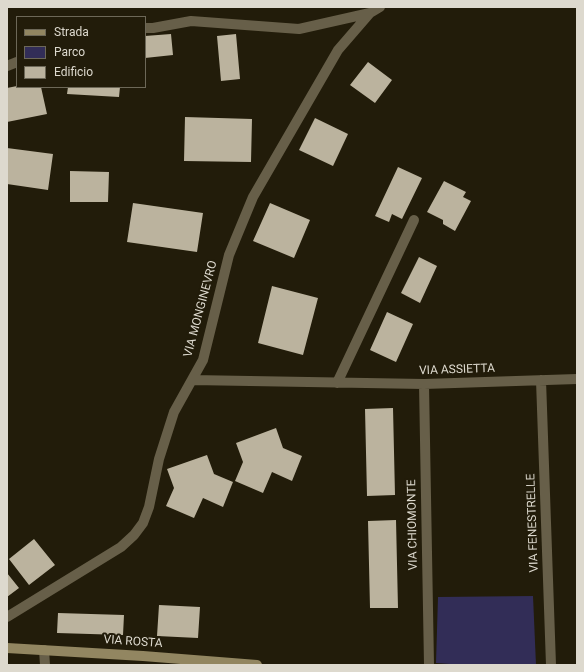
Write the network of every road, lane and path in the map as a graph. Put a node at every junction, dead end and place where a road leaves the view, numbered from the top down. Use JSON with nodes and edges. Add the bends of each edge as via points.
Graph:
{"nodes":[{"id":1,"x":380,"y":7,"type":"edge"},
{"id":2,"x":370,"y":13,"type":"junction"},
{"id":3,"x":146,"y":28,"type":"edge"},
{"id":4,"x":414,"y":220,"type":"dead end"},
{"id":5,"x":577,"y":379,"type":"edge"},
{"id":6,"x":192,"y":380,"type":"junction"},
{"id":7,"x":541,"y":380,"type":"junction"},
{"id":8,"x":337,"y":383,"type":"junction"},
{"id":9,"x":424,"y":384,"type":"junction"},
{"id":10,"x":7,"y":617,"type":"edge"},
{"id":11,"x":7,"y":648,"type":"edge"},
{"id":12,"x":44,"y":650,"type":"junction"},
{"id":13,"x":143,"y":660,"type":"edge"},
{"id":14,"x":45,"y":665,"type":"edge"},
{"id":15,"x":257,"y":665,"type":"edge"},
{"id":16,"x":429,"y":665,"type":"edge"},
{"id":17,"x":551,"y":665,"type":"edge"}],
"edges":[{"from":1,"to":2,"type":"street"},
{"from":2,"to":3,"type":"street","via":[[299,29],[191,21]]},
{"from":2,"to":6,"type":"street","name":"VIA MONGINEVRO","via":[[338,50],[253,197],[229,255],[203,360]]},
{"from":4,"to":8,"type":"street"},
{"from":5,"to":7,"type":"street","name":"VIA ASSIETTA"},
{"from":6,"to":8,"type":"street","name":"VIA ASSIETTA"},
{"from":6,"to":10,"type":"street","name":"VIA MONGINEVRO","via":[[174,412],[159,459],[149,507],[134,535],[121,547]]},
{"from":7,"to":9,"type":"street","name":"VIA ASSIETTA"},
{"from":7,"to":17,"type":"street","name":"VIA FENESTRELLE"},
{"from":8,"to":9,"type":"street","name":"VIA ASSIETTA"},
{"from":9,"to":16,"type":"street","name":"VIA CHIOMONTE"},
{"from":11,"to":12,"type":"street","name":"VIA ROSTA"},
{"from":12,"to":13,"type":"street","name":"VIA ROSTA"},
{"from":12,"to":14,"type":"street"},
{"from":13,"to":15,"type":"street","name":"VIA ROSTA"}]}
